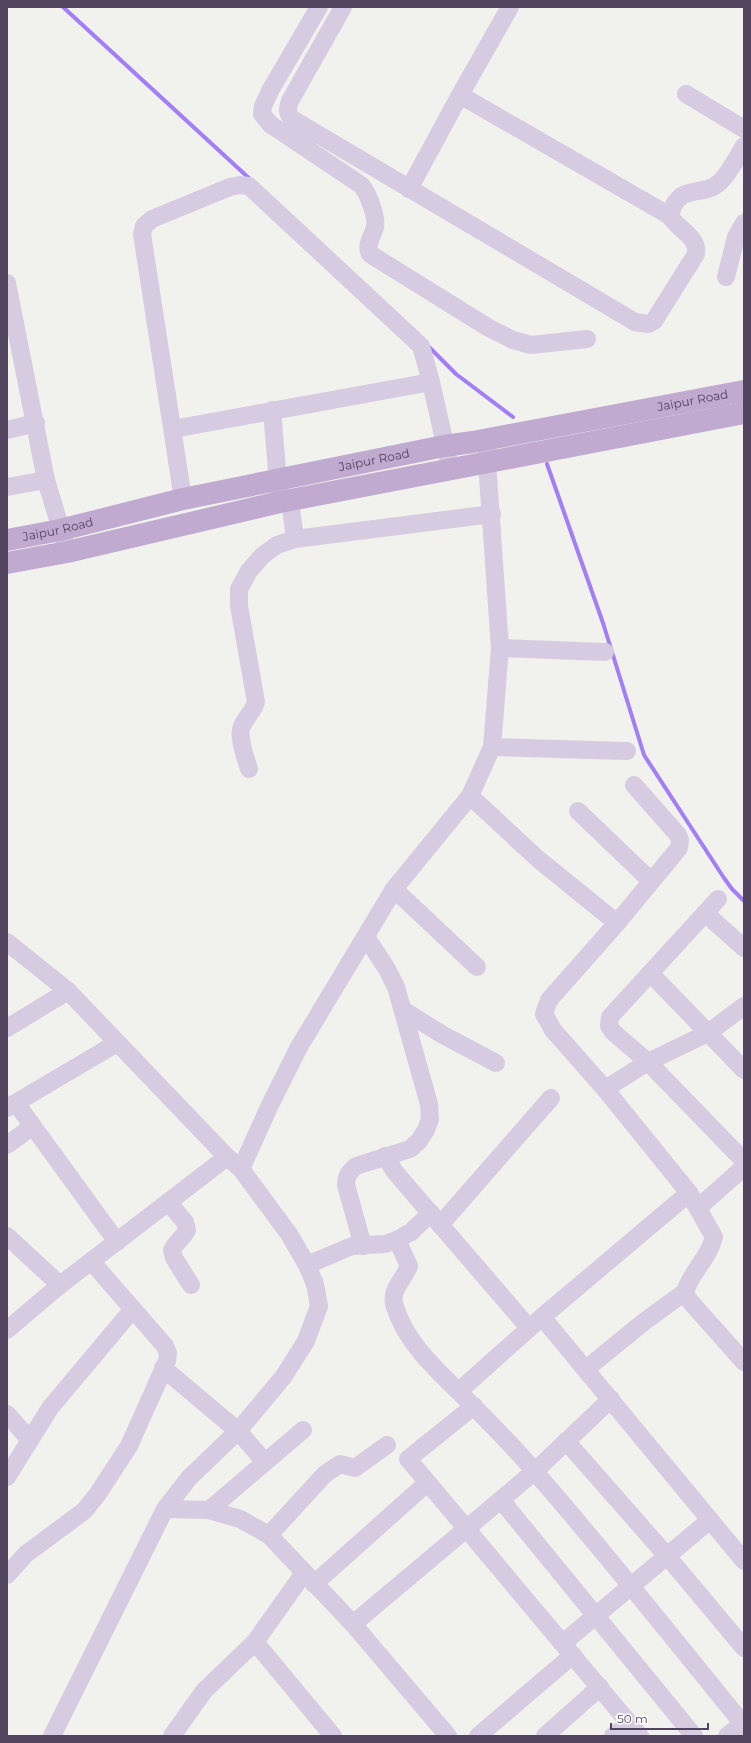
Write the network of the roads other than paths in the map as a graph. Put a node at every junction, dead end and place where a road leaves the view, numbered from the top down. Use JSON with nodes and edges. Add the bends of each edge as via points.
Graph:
{"nodes":[{"id":1,"x":319,"y":7,"type":"edge"},
{"id":2,"x":343,"y":7,"type":"edge"},
{"id":3,"x":510,"y":7,"type":"edge"},
{"id":4,"x":686,"y":94,"type":"dead end"},
{"id":5,"x":460,"y":95,"type":"junction"},
{"id":6,"x":744,"y":129,"type":"edge"},
{"id":7,"x":744,"y":146,"type":"edge"},
{"id":8,"x":409,"y":189,"type":"junction"},
{"id":9,"x":670,"y":216,"type":"junction"},
{"id":10,"x":744,"y":223,"type":"edge"},
{"id":11,"x":726,"y":277,"type":"dead end"},
{"id":12,"x":7,"y":282,"type":"edge"},
{"id":13,"x":12,"y":333,"type":"edge"},
{"id":14,"x":587,"y":338,"type":"dead end"},
{"id":15,"x":431,"y":382,"type":"junction"},
{"id":16,"x":744,"y":391,"type":"edge"},
{"id":17,"x":272,"y":410,"type":"junction"},
{"id":18,"x":744,"y":413,"type":"edge"},
{"id":19,"x":36,"y":423,"type":"junction"},
{"id":20,"x":173,"y":429,"type":"junction"},
{"id":21,"x":7,"y":430,"type":"edge"},
{"id":22,"x":487,"y":439,"type":"junction"},
{"id":23,"x":444,"y":446,"type":"junction"},
{"id":24,"x":487,"y":462,"type":"junction"},
{"id":25,"x":450,"y":471,"type":"junction"},
{"id":26,"x":46,"y":480,"type":"junction"},
{"id":27,"x":278,"y":480,"type":"junction"},
{"id":28,"x":7,"y":487,"type":"edge"},
{"id":29,"x":183,"y":499,"type":"junction"},
{"id":30,"x":285,"y":501,"type":"junction"},
{"id":31,"x":492,"y":514,"type":"junction"},
{"id":32,"x":60,"y":530,"type":"junction"},
{"id":33,"x":295,"y":539,"type":"junction"},
{"id":34,"x":7,"y":540,"type":"edge"},
{"id":35,"x":67,"y":552,"type":"junction"},
{"id":36,"x":7,"y":563,"type":"edge"},
{"id":37,"x":500,"y":648,"type":"junction"},
{"id":38,"x":605,"y":652,"type":"dead end"},
{"id":39,"x":492,"y":748,"type":"junction"},
{"id":40,"x":627,"y":751,"type":"dead end"},
{"id":41,"x":249,"y":769,"type":"dead end"},
{"id":42,"x":634,"y":785,"type":"dead end"},
{"id":43,"x":470,"y":796,"type":"junction"},
{"id":44,"x":578,"y":811,"type":"dead end"},
{"id":45,"x":651,"y":881,"type":"junction"},
{"id":46,"x":401,"y":897,"type":"junction"},
{"id":47,"x":718,"y":899,"type":"dead end"},
{"id":48,"x":705,"y":913,"type":"junction"},
{"id":49,"x":617,"y":923,"type":"junction"},
{"id":50,"x":366,"y":937,"type":"junction"},
{"id":51,"x":7,"y":942,"type":"edge"},
{"id":52,"x":744,"y":948,"type":"edge"},
{"id":53,"x":476,"y":967,"type":"dead end"},
{"id":54,"x":651,"y":974,"type":"junction"},
{"id":55,"x":68,"y":991,"type":"junction"},
{"id":56,"x":744,"y":1006,"type":"edge"},
{"id":57,"x":403,"y":1010,"type":"junction"},
{"id":58,"x":7,"y":1028,"type":"edge"},
{"id":59,"x":708,"y":1033,"type":"junction"},
{"id":60,"x":118,"y":1043,"type":"junction"},
{"id":61,"x":648,"y":1062,"type":"junction"},
{"id":62,"x":496,"y":1063,"type":"dead end"},
{"id":63,"x":744,"y":1070,"type":"edge"},
{"id":64,"x":605,"y":1089,"type":"junction"},
{"id":65,"x":551,"y":1098,"type":"dead end"},
{"id":66,"x":11,"y":1106,"type":"edge"},
{"id":67,"x":33,"y":1126,"type":"junction"},
{"id":68,"x":7,"y":1145,"type":"edge"},
{"id":69,"x":385,"y":1156,"type":"junction"},
{"id":70,"x":228,"y":1157,"type":"junction"},
{"id":71,"x":744,"y":1161,"type":"edge"},
{"id":72,"x":744,"y":1167,"type":"edge"},
{"id":73,"x":241,"y":1169,"type":"junction"},
{"id":74,"x":694,"y":1201,"type":"junction"},
{"id":75,"x":168,"y":1202,"type":"junction"},
{"id":76,"x":435,"y":1219,"type":"junction"},
{"id":77,"x":7,"y":1236,"type":"edge"},
{"id":78,"x":397,"y":1240,"type":"junction"},
{"id":79,"x":116,"y":1242,"type":"junction"},
{"id":80,"x":363,"y":1246,"type":"junction"},
{"id":81,"x":91,"y":1261,"type":"junction"},
{"id":82,"x":307,"y":1265,"type":"junction"},
{"id":83,"x":60,"y":1285,"type":"junction"},
{"id":84,"x":191,"y":1285,"type":"dead end"},
{"id":85,"x":685,"y":1292,"type":"junction"},
{"id":86,"x":133,"y":1310,"type":"junction"},
{"id":87,"x":536,"y":1322,"type":"junction"},
{"id":88,"x":7,"y":1330,"type":"edge"},
{"id":89,"x":744,"y":1362,"type":"edge"},
{"id":90,"x":164,"y":1368,"type":"junction"},
{"id":91,"x":586,"y":1369,"type":"junction"},
{"id":92,"x":459,"y":1391,"type":"junction"},
{"id":93,"x":611,"y":1399,"type":"junction"},
{"id":94,"x":474,"y":1406,"type":"junction"},
{"id":95,"x":7,"y":1414,"type":"edge"},
{"id":96,"x":303,"y":1430,"type":"dead end"},
{"id":97,"x":238,"y":1431,"type":"junction"},
{"id":98,"x":30,"y":1440,"type":"junction"},
{"id":99,"x":566,"y":1441,"type":"junction"},
{"id":100,"x":387,"y":1445,"type":"dead end"},
{"id":101,"x":265,"y":1462,"type":"junction"},
{"id":102,"x":535,"y":1471,"type":"junction"},
{"id":103,"x":7,"y":1477,"type":"edge"},
{"id":104,"x":427,"y":1483,"type":"junction"},
{"id":105,"x":501,"y":1500,"type":"junction"},
{"id":106,"x":165,"y":1509,"type":"junction"},
{"id":107,"x":209,"y":1510,"type":"junction"},
{"id":108,"x":710,"y":1520,"type":"junction"},
{"id":109,"x":467,"y":1528,"type":"junction"},
{"id":110,"x":269,"y":1534,"type":"junction"},
{"id":111,"x":667,"y":1556,"type":"junction"},
{"id":112,"x":744,"y":1561,"type":"edge"},
{"id":113,"x":7,"y":1575,"type":"edge"},
{"id":114,"x":309,"y":1578,"type":"junction"},
{"id":115,"x":631,"y":1586,"type":"junction"},
{"id":116,"x":596,"y":1616,"type":"junction"},
{"id":117,"x":353,"y":1624,"type":"junction"},
{"id":118,"x":254,"y":1642,"type":"junction"},
{"id":119,"x":744,"y":1648,"type":"edge"},
{"id":120,"x":568,"y":1649,"type":"junction"},
{"id":121,"x":600,"y":1687,"type":"junction"},
{"id":122,"x":744,"y":1724,"type":"edge"},
{"id":123,"x":635,"y":1730,"type":"edge"},
{"id":124,"x":52,"y":1736,"type":"edge"},
{"id":125,"x":172,"y":1736,"type":"edge"},
{"id":126,"x":333,"y":1736,"type":"edge"},
{"id":127,"x":448,"y":1736,"type":"edge"},
{"id":128,"x":478,"y":1736,"type":"edge"},
{"id":129,"x":545,"y":1736,"type":"edge"},
{"id":130,"x":613,"y":1736,"type":"edge"},
{"id":131,"x":694,"y":1736,"type":"edge"},
{"id":132,"x":727,"y":1736,"type":"edge"}],
"edges":[{"from":1,"to":14,"type":"street","via":[[266,98],[262,114],[270,124],[366,190],[375,225],[369,243],[370,254],[489,328],[522,343],[531,345]]},
{"from":2,"to":8,"type":"street","via":[[290,101],[288,114],[299,125]]},
{"from":3,"to":5,"type":"street"},
{"from":4,"to":6,"type":"street"},
{"from":5,"to":8,"type":"street"},
{"from":5,"to":9,"type":"street"},
{"from":7,"to":9,"type":"street","via":[[720,182],[686,193],[673,205]]},
{"from":8,"to":9,"type":"street","via":[[635,322],[643,324],[654,321],[696,254],[694,241]]},
{"from":10,"to":11,"type":"street","via":[[736,237]]},
{"from":12,"to":13,"type":"street"},
{"from":13,"to":19,"type":"street"},
{"from":15,"to":17,"type":"street"},
{"from":15,"to":20,"type":"street","via":[[421,346],[248,186],[240,185],[152,219],[144,226],[142,234]]},
{"from":15,"to":23,"type":"street"},
{"from":16,"to":22,"type":"main road","name":"Jaipur Road"},
{"from":17,"to":20,"type":"street"},
{"from":17,"to":27,"type":"street"},
{"from":18,"to":24,"type":"main road","name":"Jaipur Road"},
{"from":19,"to":21,"type":"street"},
{"from":19,"to":26,"type":"street"},
{"from":20,"to":29,"type":"street"},
{"from":22,"to":23,"type":"main road","name":"Jaipur Road"},
{"from":22,"to":24,"type":"street"},
{"from":23,"to":25,"type":"street"},
{"from":23,"to":27,"type":"main road","name":"Jaipur Road"},
{"from":24,"to":25,"type":"main road","name":"Jaipur Road"},
{"from":24,"to":31,"type":"street"},
{"from":25,"to":30,"type":"main road","name":"Jaipur Road"},
{"from":26,"to":28,"type":"street"},
{"from":26,"to":32,"type":"street"},
{"from":27,"to":29,"type":"main road","name":"Jaipur Road"},
{"from":27,"to":30,"type":"street"},
{"from":29,"to":32,"type":"main road","name":"Jaipur Road"},
{"from":30,"to":33,"type":"street"},
{"from":30,"to":35,"type":"main road","name":"Jaipur Road"},
{"from":31,"to":33,"type":"street"},
{"from":31,"to":37,"type":"street"},
{"from":32,"to":34,"type":"main road","name":"Jaipur Road"},
{"from":32,"to":35,"type":"street"},
{"from":33,"to":41,"type":"street","via":[[277,545],[263,555],[249,570],[239,589],[239,606],[256,702],[254,711],[240,734]]},
{"from":35,"to":36,"type":"main road","name":"Jaipur Road"},
{"from":37,"to":38,"type":"street"},
{"from":37,"to":39,"type":"street"},
{"from":39,"to":40,"type":"street"},
{"from":39,"to":43,"type":"street"},
{"from":42,"to":45,"type":"street","via":[[680,840],[679,848]]},
{"from":43,"to":46,"type":"street"},
{"from":43,"to":49,"type":"street","via":[[538,859]]},
{"from":44,"to":45,"type":"street"},
{"from":45,"to":49,"type":"street"},
{"from":46,"to":50,"type":"street"},
{"from":46,"to":53,"type":"street"},
{"from":47,"to":48,"type":"street"},
{"from":48,"to":52,"type":"street"},
{"from":48,"to":54,"type":"street"},
{"from":49,"to":64,"type":"street","via":[[549,1000],[544,1014],[553,1030]]},
{"from":50,"to":57,"type":"street","via":[[387,969]]},
{"from":50,"to":73,"type":"street","via":[[299,1047]]},
{"from":51,"to":55,"type":"street"},
{"from":54,"to":59,"type":"street"},
{"from":54,"to":61,"type":"street","via":[[610,1017],[609,1026]]},
{"from":55,"to":58,"type":"street"},
{"from":55,"to":60,"type":"street"},
{"from":56,"to":59,"type":"street"},
{"from":57,"to":62,"type":"street"},
{"from":57,"to":69,"type":"street","via":[[429,1104],[430,1119],[419,1141],[410,1148]]},
{"from":59,"to":61,"type":"street"},
{"from":59,"to":63,"type":"street"},
{"from":60,"to":66,"type":"street"},
{"from":60,"to":70,"type":"street"},
{"from":61,"to":64,"type":"street"},
{"from":61,"to":71,"type":"street"},
{"from":64,"to":74,"type":"street"},
{"from":65,"to":76,"type":"street"},
{"from":66,"to":67,"type":"street"},
{"from":67,"to":68,"type":"street"},
{"from":67,"to":79,"type":"street"},
{"from":69,"to":76,"type":"street","via":[[395,1172]]},
{"from":69,"to":80,"type":"street","via":[[356,1166],[346,1177]]},
{"from":70,"to":73,"type":"street"},
{"from":70,"to":75,"type":"street"},
{"from":72,"to":74,"type":"street"},
{"from":73,"to":82,"type":"street","via":[[289,1234]]},
{"from":74,"to":85,"type":"street","via":[[714,1237],[712,1246]]},
{"from":74,"to":87,"type":"street"},
{"from":75,"to":79,"type":"street"},
{"from":75,"to":84,"type":"street","via":[[185,1222],[187,1230],[184,1237],[172,1250],[174,1258]]},
{"from":76,"to":78,"type":"street"},
{"from":76,"to":87,"type":"street"},
{"from":77,"to":83,"type":"street"},
{"from":78,"to":80,"type":"street"},
{"from":78,"to":92,"type":"street","via":[[409,1266],[393,1294],[395,1306],[411,1339],[431,1364]]},
{"from":79,"to":81,"type":"street"},
{"from":80,"to":82,"type":"street","via":[[352,1246]]},
{"from":81,"to":83,"type":"street"},
{"from":81,"to":86,"type":"street"},
{"from":82,"to":97,"type":"street","via":[[315,1284],[319,1306],[312,1328],[284,1376]]},
{"from":83,"to":88,"type":"street"},
{"from":85,"to":89,"type":"street","via":[[688,1299]]},
{"from":85,"to":91,"type":"street"},
{"from":86,"to":90,"type":"street","via":[[168,1353]]},
{"from":86,"to":98,"type":"street","via":[[50,1408]]},
{"from":87,"to":91,"type":"street"},
{"from":87,"to":92,"type":"street"},
{"from":90,"to":97,"type":"street"},
{"from":90,"to":113,"type":"street","via":[[129,1446],[97,1495],[84,1511],[31,1550]]},
{"from":91,"to":93,"type":"street"},
{"from":92,"to":94,"type":"street"},
{"from":93,"to":99,"type":"street"},
{"from":93,"to":108,"type":"street"},
{"from":94,"to":102,"type":"street"},
{"from":94,"to":104,"type":"street","via":[[408,1459]]},
{"from":95,"to":98,"type":"street"},
{"from":96,"to":101,"type":"street"},
{"from":97,"to":101,"type":"street"},
{"from":97,"to":106,"type":"street","via":[[189,1478]]},
{"from":98,"to":103,"type":"street"},
{"from":99,"to":102,"type":"street"},
{"from":99,"to":111,"type":"street"},
{"from":100,"to":110,"type":"street","via":[[355,1468],[340,1464],[325,1474]]},
{"from":101,"to":107,"type":"street"},
{"from":102,"to":105,"type":"street"},
{"from":102,"to":115,"type":"street"},
{"from":104,"to":109,"type":"street"},
{"from":104,"to":114,"type":"street"},
{"from":105,"to":109,"type":"street"},
{"from":105,"to":116,"type":"street"},
{"from":106,"to":107,"type":"street"},
{"from":106,"to":124,"type":"street"},
{"from":107,"to":110,"type":"street","via":[[240,1519]]},
{"from":108,"to":111,"type":"street"},
{"from":108,"to":112,"type":"street"},
{"from":109,"to":117,"type":"street"},
{"from":109,"to":120,"type":"street"},
{"from":110,"to":114,"type":"street"},
{"from":111,"to":115,"type":"street"},
{"from":111,"to":119,"type":"street"},
{"from":114,"to":117,"type":"street"},
{"from":114,"to":118,"type":"street"},
{"from":115,"to":116,"type":"street"},
{"from":115,"to":122,"type":"street"},
{"from":116,"to":120,"type":"street"},
{"from":116,"to":131,"type":"street"},
{"from":117,"to":127,"type":"street"},
{"from":118,"to":125,"type":"street","via":[[204,1691]]},
{"from":118,"to":126,"type":"street"},
{"from":120,"to":121,"type":"street"},
{"from":120,"to":128,"type":"street"},
{"from":121,"to":123,"type":"street"},
{"from":121,"to":129,"type":"street"},
{"from":122,"to":132,"type":"street"},
{"from":123,"to":130,"type":"street"}]}
